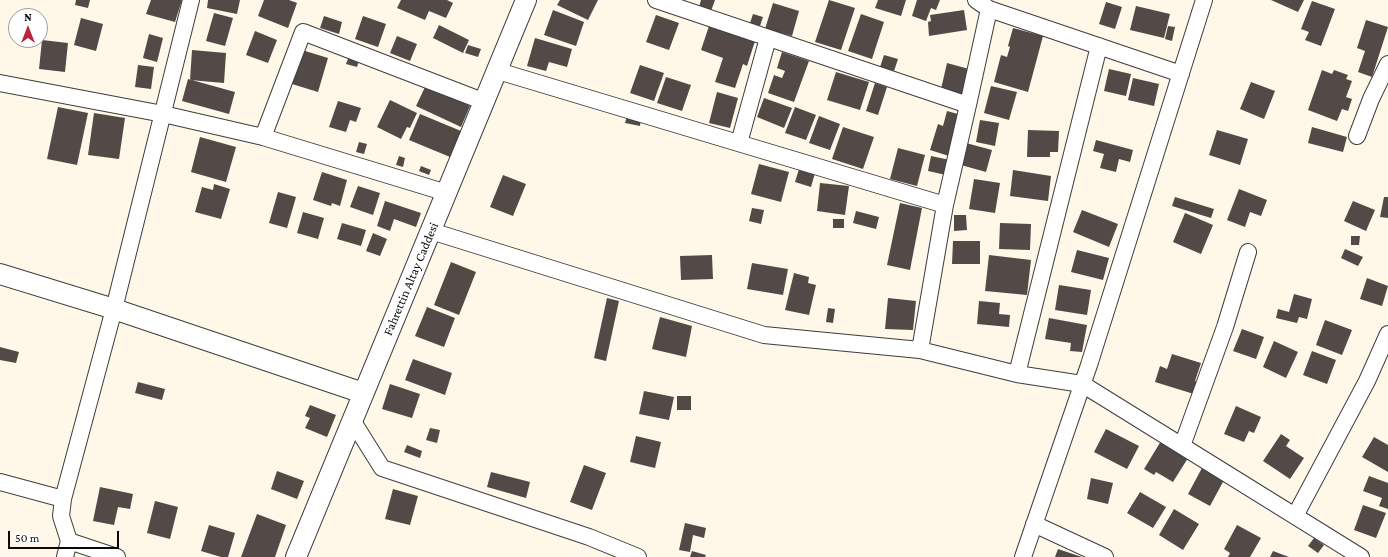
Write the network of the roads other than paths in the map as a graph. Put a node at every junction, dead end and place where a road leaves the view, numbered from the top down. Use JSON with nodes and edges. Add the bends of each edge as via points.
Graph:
{"nodes":[{"id":1,"x":191,"y":0,"type":"edge"},
{"id":2,"x":526,"y":0,"type":"edge"},
{"id":3,"x":656,"y":0,"type":"edge"},
{"id":4,"x":976,"y":0,"type":"edge"},
{"id":5,"x":1204,"y":0,"type":"edge"},
{"id":6,"x":989,"y":10,"type":"junction"},
{"id":7,"x":768,"y":38,"type":"junction"},
{"id":8,"x":1099,"y":46,"type":"junction"},
{"id":9,"x":1388,"y":64,"type":"edge"},
{"id":10,"x":498,"y":72,"type":"junction"},
{"id":11,"x":1181,"y":74,"type":"junction"},
{"id":12,"x":0,"y":83,"type":"edge"},
{"id":13,"x":485,"y":102,"type":"junction"},
{"id":14,"x":968,"y":105,"type":"junction"},
{"id":15,"x":163,"y":114,"type":"junction"},
{"id":16,"x":1357,"y":136,"type":"dead end"},
{"id":17,"x":263,"y":137,"type":"junction"},
{"id":18,"x":739,"y":143,"type":"junction"},
{"id":19,"x":447,"y":193,"type":"junction"},
{"id":20,"x":945,"y":205,"type":"junction"},
{"id":21,"x":431,"y":231,"type":"junction"},
{"id":22,"x":1248,"y":252,"type":"dead end"},
{"id":23,"x":0,"y":274,"type":"edge"},
{"id":24,"x":114,"y":309,"type":"junction"},
{"id":25,"x":1388,"y":334,"type":"edge"},
{"id":26,"x":920,"y":350,"type":"junction"},
{"id":27,"x":1017,"y":374,"type":"junction"},
{"id":28,"x":1082,"y":384,"type":"junction"},
{"id":29,"x":363,"y":393,"type":"junction"},
{"id":30,"x":352,"y":420,"type":"junction"},
{"id":31,"x":1182,"y":446,"type":"junction"},
{"id":32,"x":0,"y":482,"type":"edge"},
{"id":33,"x":63,"y":499,"type":"junction"},
{"id":34,"x":1295,"y":516,"type":"junction"},
{"id":35,"x":1034,"y":524,"type":"junction"},
{"id":36,"x":68,"y":541,"type":"junction"},
{"id":37,"x":64,"y":557,"type":"edge"},
{"id":38,"x":117,"y":557,"type":"edge"},
{"id":39,"x":296,"y":557,"type":"edge"},
{"id":40,"x":638,"y":557,"type":"edge"},
{"id":41,"x":1023,"y":557,"type":"edge"},
{"id":42,"x":1105,"y":557,"type":"edge"},
{"id":43,"x":1361,"y":557,"type":"edge"}],
"edges":[{"from":1,"to":15,"type":"street"},
{"from":2,"to":10,"type":"street","name":"Fahrettin Altay Caddesi"},
{"from":3,"to":7,"type":"street"},
{"from":4,"to":6,"type":"street"},
{"from":5,"to":11,"type":"street"},
{"from":6,"to":8,"type":"street"},
{"from":6,"to":14,"type":"street"},
{"from":7,"to":14,"type":"street"},
{"from":7,"to":18,"type":"street"},
{"from":8,"to":11,"type":"street"},
{"from":8,"to":27,"type":"street"},
{"from":9,"to":16,"type":"street"},
{"from":10,"to":13,"type":"street","name":"Fahrettin Altay Caddesi"},
{"from":10,"to":18,"type":"street"},
{"from":11,"to":28,"type":"street"},
{"from":12,"to":15,"type":"street"},
{"from":13,"to":17,"type":"street","via":[[303,32]]},
{"from":13,"to":19,"type":"street","name":"Fahrettin Altay Caddesi"},
{"from":14,"to":20,"type":"street"},
{"from":15,"to":17,"type":"street"},
{"from":15,"to":24,"type":"street"},
{"from":17,"to":19,"type":"street"},
{"from":18,"to":20,"type":"street"},
{"from":19,"to":21,"type":"street","name":"Fahrettin Altay Caddesi"},
{"from":20,"to":26,"type":"street"},
{"from":21,"to":26,"type":"street","via":[[764,335]]},
{"from":21,"to":29,"type":"street","name":"Fahrettin Altay Caddesi"},
{"from":22,"to":31,"type":"street","via":[[1225,327]]},
{"from":23,"to":24,"type":"street"},
{"from":24,"to":29,"type":"street"},
{"from":24,"to":33,"type":"street"},
{"from":25,"to":34,"type":"street","via":[[1367,381]]},
{"from":26,"to":27,"type":"street"},
{"from":27,"to":28,"type":"street"},
{"from":28,"to":31,"type":"street"},
{"from":28,"to":35,"type":"street"},
{"from":29,"to":30,"type":"street","name":"Fahrettin Altay Caddesi"},
{"from":30,"to":39,"type":"street","name":"Fahrettin Altay Caddesi"},
{"from":30,"to":40,"type":"street","via":[[382,468],[589,537]]},
{"from":31,"to":34,"type":"street"},
{"from":32,"to":33,"type":"street"},
{"from":33,"to":36,"type":"street","via":[[61,516]]},
{"from":34,"to":43,"type":"street"},
{"from":35,"to":41,"type":"street"},
{"from":35,"to":42,"type":"street"},
{"from":36,"to":37,"type":"street"},
{"from":36,"to":38,"type":"street"}]}
